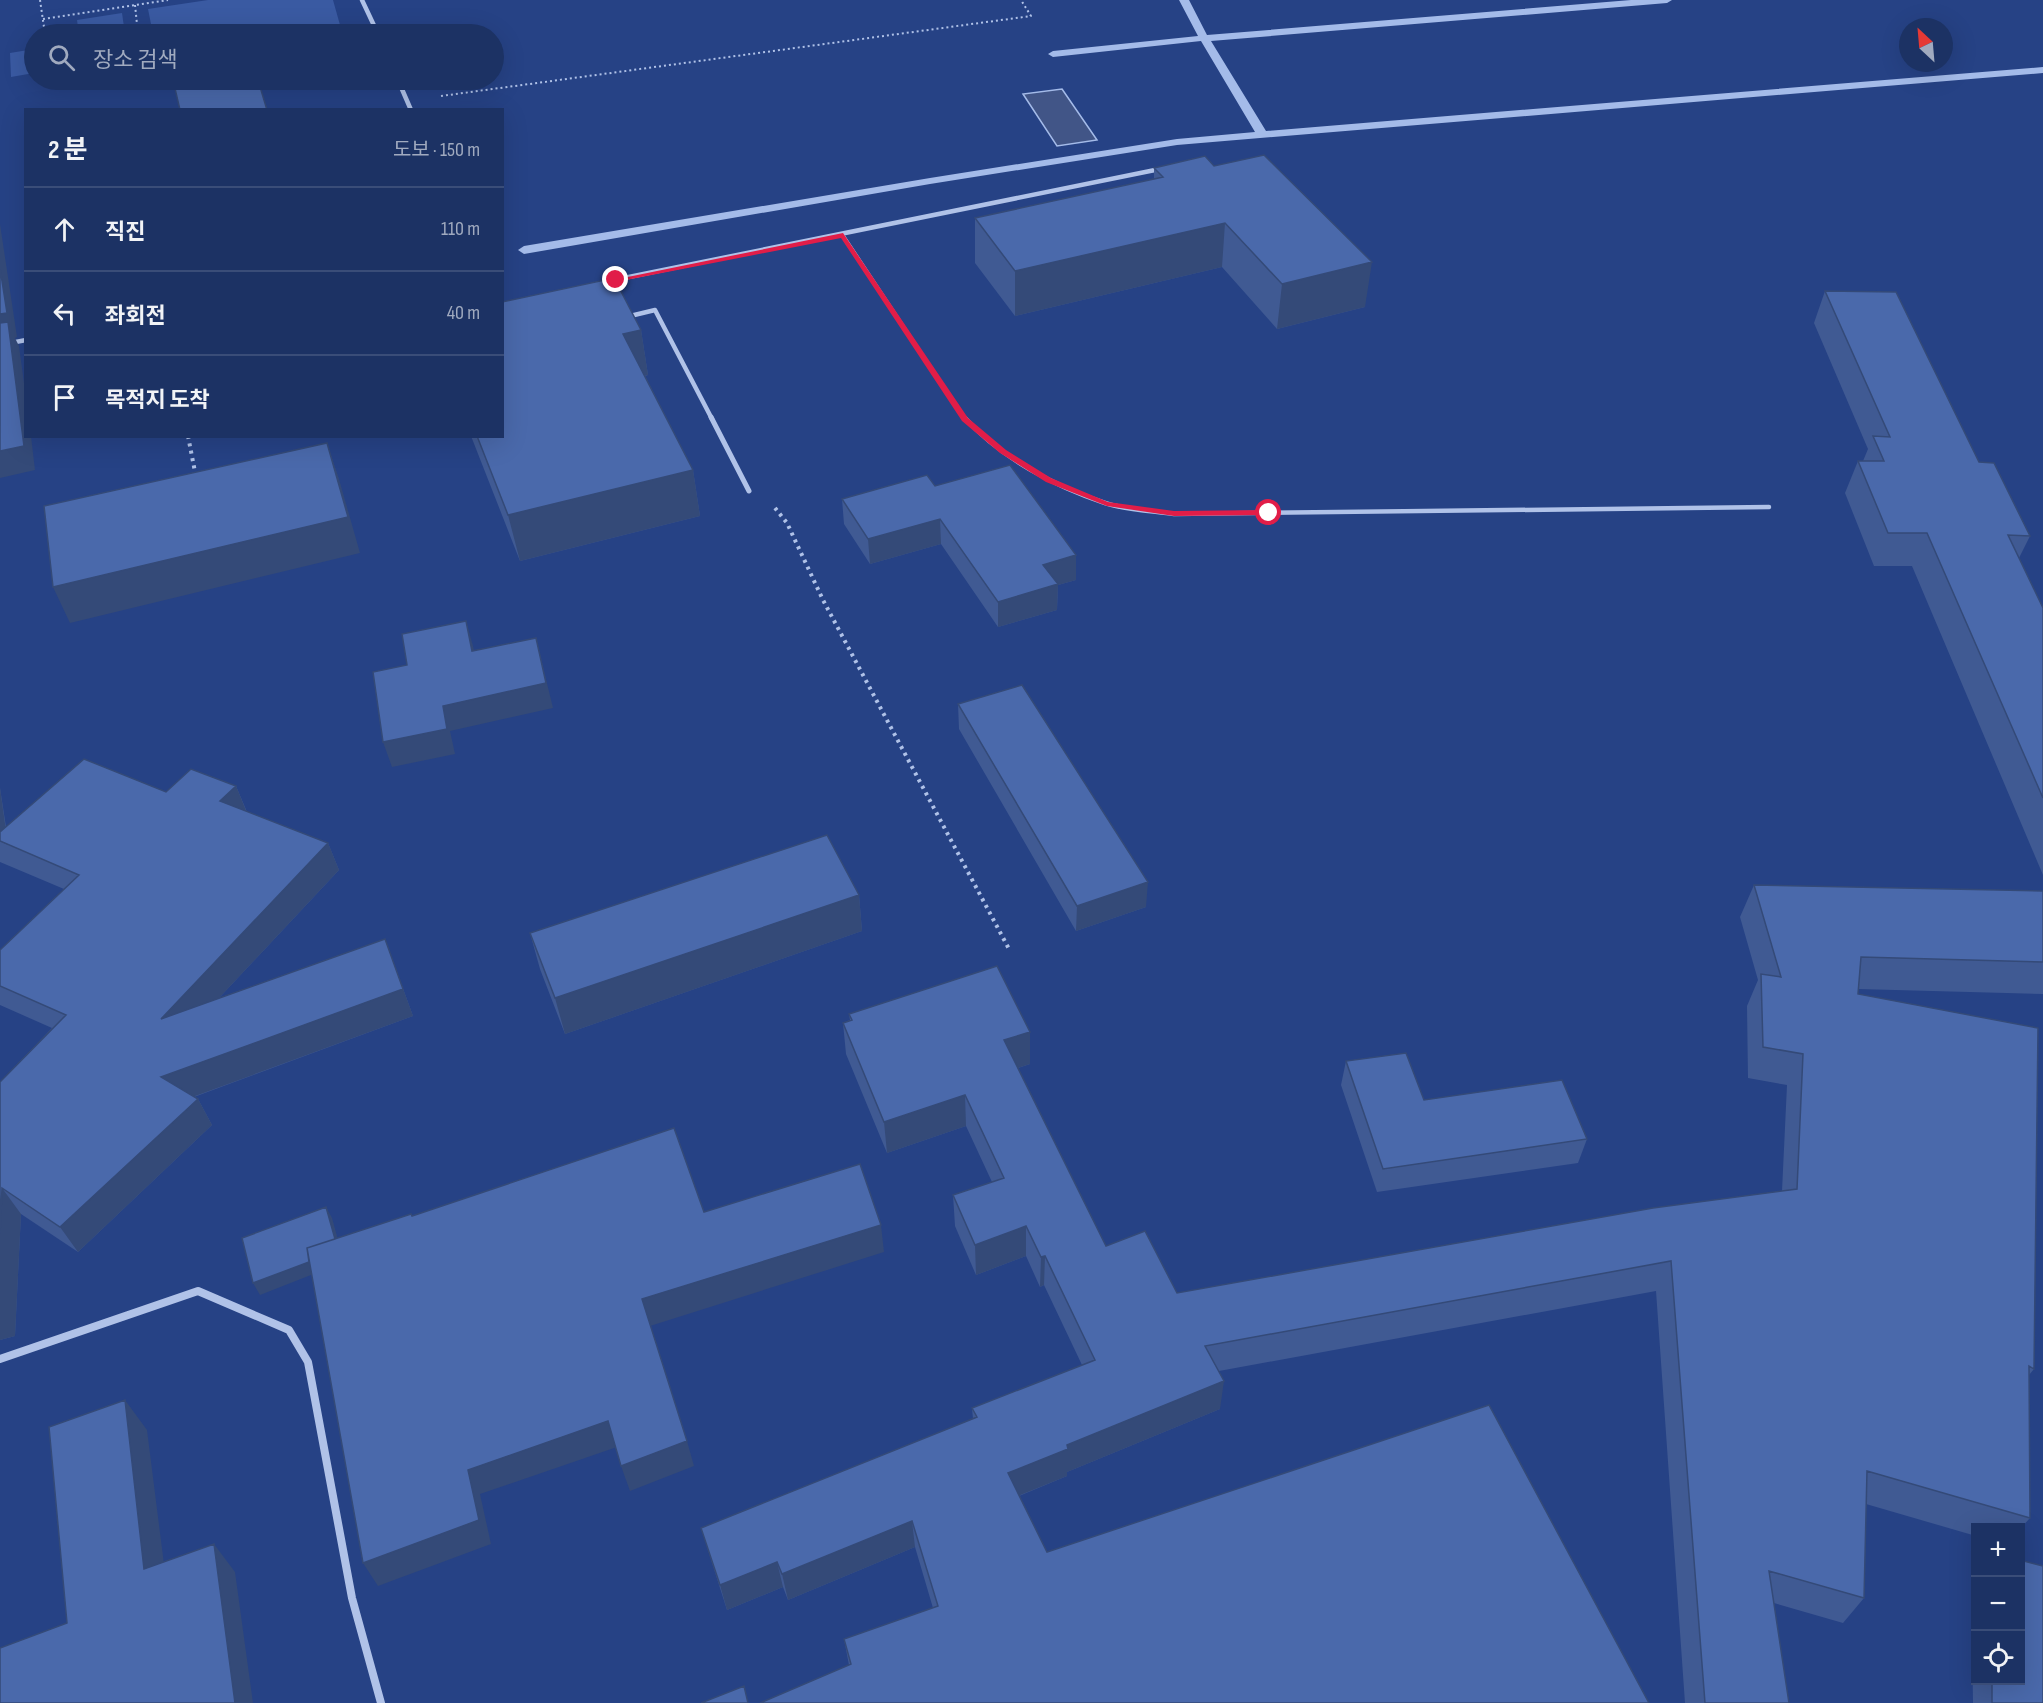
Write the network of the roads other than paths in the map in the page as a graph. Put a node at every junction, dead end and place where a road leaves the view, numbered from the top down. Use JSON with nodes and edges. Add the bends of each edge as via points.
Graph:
{"nodes":[{"id":1,"x":362,"y":0,"type":"edge"},
{"id":2,"x":373,"y":24,"type":"edge"},
{"id":3,"x":403,"y":90,"type":"edge"},
{"id":4,"x":410,"y":108,"type":"edge"},
{"id":5,"x":1166,"y":168,"type":"edge"},
{"id":6,"x":843,"y":235,"type":"junction"},
{"id":7,"x":597,"y":284,"type":"edge"},
{"id":8,"x":622,"y":318,"type":"edge"},
{"id":9,"x":24,"y":340,"type":"edge"},
{"id":10,"x":0,"y":345,"type":"edge"},
{"id":11,"x":749,"y":491,"type":"road end"},
{"id":12,"x":1769,"y":507,"type":"dead end"},
{"id":13,"x":0,"y":1359,"type":"edge"},
{"id":14,"x":381,"y":1703,"type":"edge"}],
"edges":[{"from":1,"to":2,"type":"street"},
{"from":3,"to":4,"type":"street"},
{"from":5,"to":6,"type":"street"},
{"from":6,"to":7,"type":"street"},
{"from":6,"to":12,"type":"lane","via":[[965,419],[1003,452],[1048,480],[1107,504],[1174,514]]},
{"from":8,"to":11,"type":"street","via":[[655,310]]},
{"from":9,"to":10,"type":"street"},
{"from":13,"to":14,"type":"street","via":[[198,1291],[289,1330],[308,1362],[352,1598]]}]}
